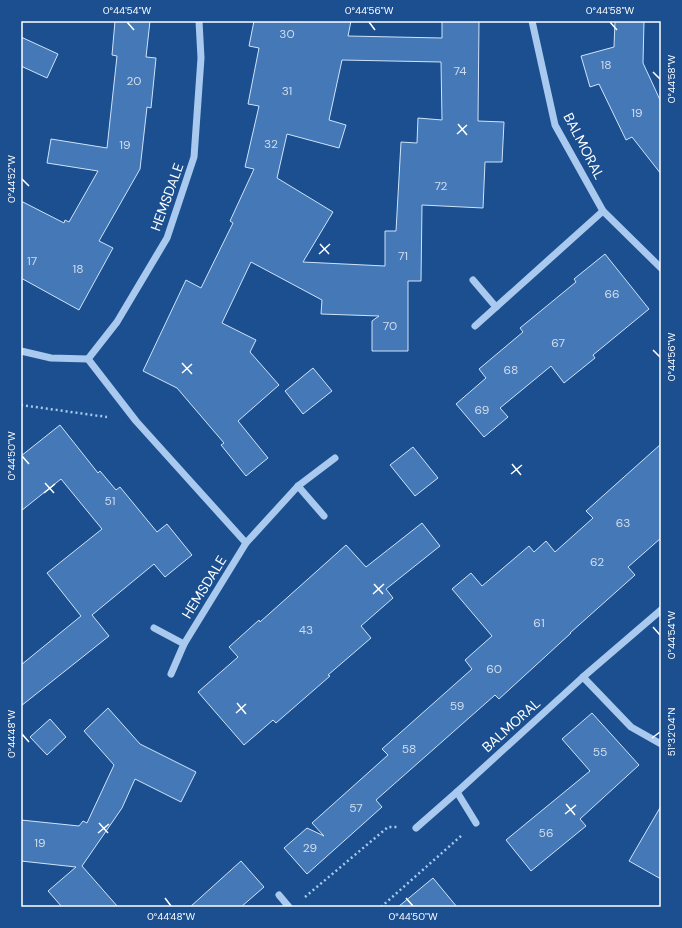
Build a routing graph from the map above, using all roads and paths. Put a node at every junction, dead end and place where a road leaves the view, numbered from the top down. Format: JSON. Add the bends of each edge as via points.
{"nodes":[{"id":1,"x":199,"y":21,"type":"edge"},
{"id":2,"x":532,"y":21,"type":"edge"},
{"id":3,"x":603,"y":211,"type":"junction"},
{"id":4,"x":661,"y":268,"type":"edge"},
{"id":5,"x":473,"y":280,"type":"dead end"},
{"id":6,"x":496,"y":307,"type":"junction"},
{"id":7,"x":475,"y":326,"type":"dead end"},
{"id":8,"x":21,"y":350,"type":"edge"},
{"id":9,"x":88,"y":359,"type":"junction"},
{"id":10,"x":21,"y":405,"type":"edge"},
{"id":11,"x":136,"y":421,"type":"junction"},
{"id":12,"x":335,"y":458,"type":"dead end"},
{"id":13,"x":298,"y":486,"type":"junction"},
{"id":14,"x":324,"y":516,"type":"dead end"},
{"id":15,"x":246,"y":543,"type":"junction"},
{"id":16,"x":661,"y":610,"type":"edge"},
{"id":17,"x":154,"y":628,"type":"dead end"},
{"id":18,"x":184,"y":644,"type":"junction"},
{"id":19,"x":171,"y":674,"type":"dead end"},
{"id":20,"x":583,"y":677,"type":"junction"},
{"id":21,"x":661,"y":744,"type":"edge"},
{"id":22,"x":457,"y":792,"type":"junction"},
{"id":23,"x":476,"y":823,"type":"joint"},
{"id":24,"x":416,"y":828,"type":"joint"},
{"id":25,"x":279,"y":895,"type":"dead end"},
{"id":26,"x":305,"y":897,"type":"dead end"},
{"id":27,"x":289,"y":907,"type":"edge"},
{"id":28,"x":381,"y":907,"type":"edge"}],
"edges":[{"from":1,"to":9,"type":"street","name":"HEMSDALE","via":[[201,58],[194,157],[167,238],[116,322]]},
{"from":2,"to":3,"type":"street","name":"BALMORAL","via":[[555,125]]},
{"from":3,"to":4,"type":"street","name":"BALMORAL"},
{"from":3,"to":6,"type":"street"},
{"from":5,"to":6,"type":"street"},
{"from":6,"to":7,"type":"street"},
{"from":8,"to":9,"type":"street","via":[[51,358]]},
{"from":9,"to":11,"type":"street"},
{"from":10,"to":11,"type":"path"},
{"from":11,"to":15,"type":"street"},
{"from":12,"to":13,"type":"street","name":"HEMSDALE"},
{"from":13,"to":14,"type":"street"},
{"from":13,"to":15,"type":"street","name":"HEMSDALE"},
{"from":15,"to":18,"type":"street","name":"HEMSDALE"},
{"from":16,"to":20,"type":"street","name":"BALMORAL"},
{"from":17,"to":18,"type":"street"},
{"from":18,"to":19,"type":"street","name":"HEMSDALE"},
{"from":20,"to":21,"type":"street","via":[[631,728]]},
{"from":20,"to":22,"type":"street","name":"BALMORAL"},
{"from":22,"to":23,"type":"street"},
{"from":22,"to":24,"type":"street","name":"BALMORAL"},
{"from":23,"to":28,"type":"path"},
{"from":24,"to":26,"type":"path","via":[[388,827]]},
{"from":25,"to":27,"type":"street"}]}
